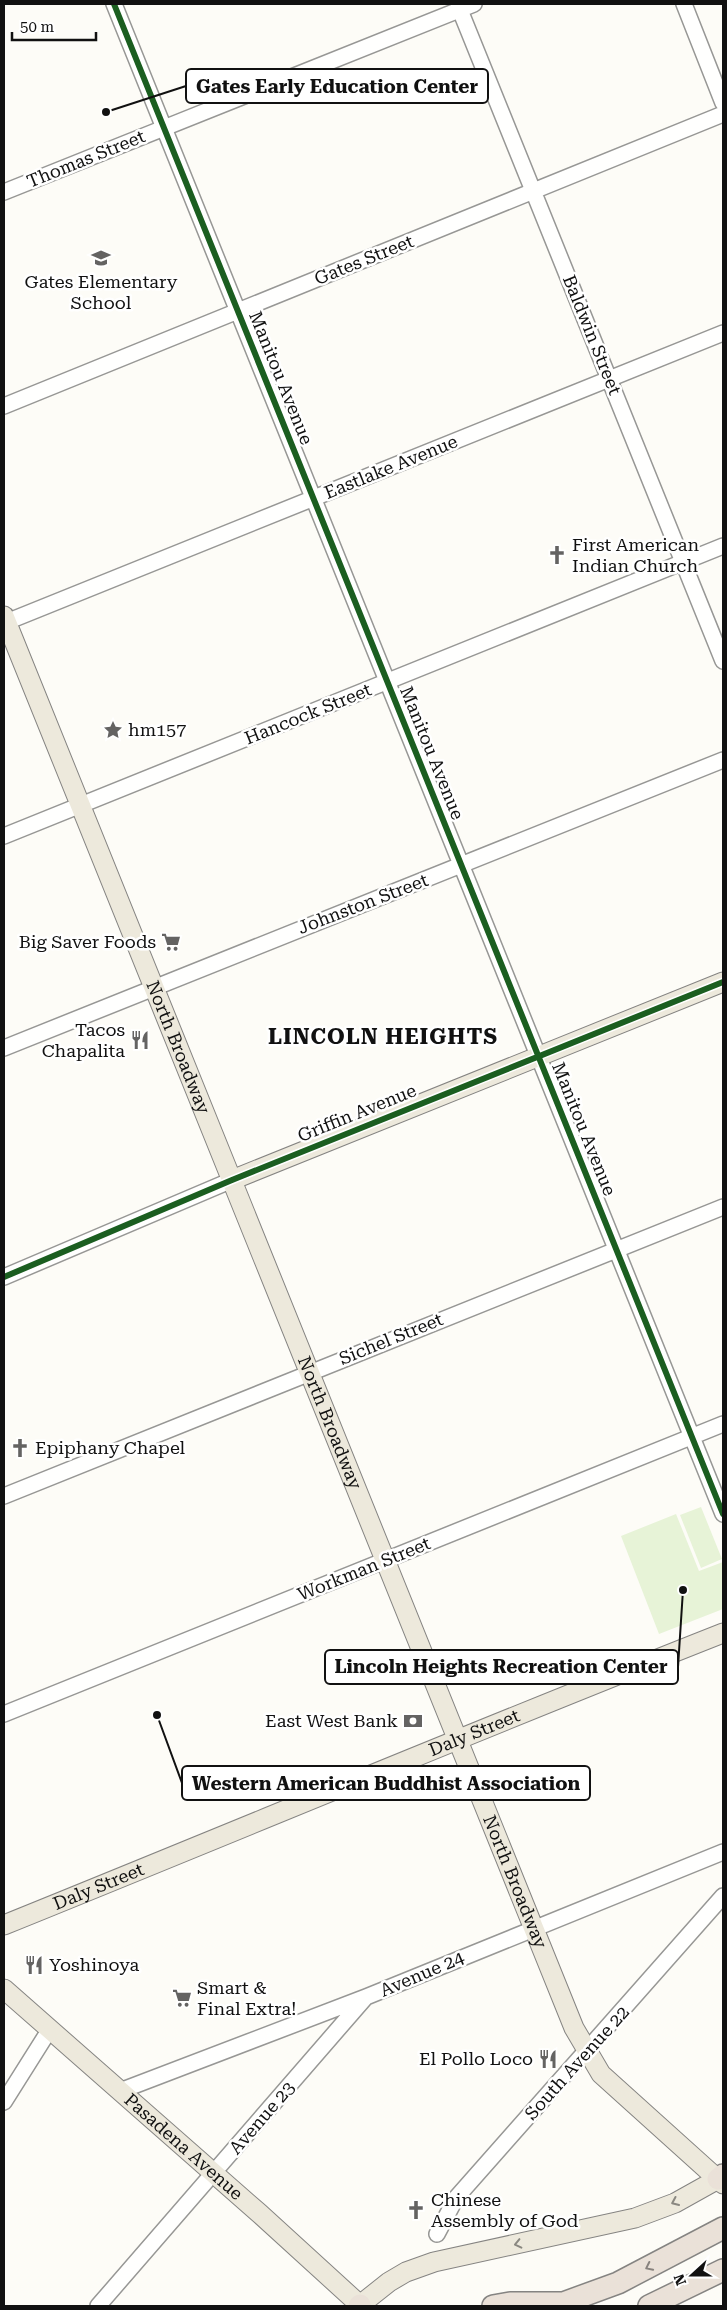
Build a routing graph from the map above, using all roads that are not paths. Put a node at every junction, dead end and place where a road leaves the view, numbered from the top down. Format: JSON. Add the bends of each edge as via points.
{"nodes":[{"id":1,"x":114,"y":4,"type":"edge"},
{"id":2,"x":474,"y":4,"type":"edge"},
{"id":3,"x":684,"y":4,"type":"edge"},
{"id":4,"x":460,"y":10,"type":"junction"},
{"id":5,"x":723,"y":104,"type":"edge"},
{"id":6,"x":723,"y":114,"type":"edge"},
{"id":7,"x":164,"y":128,"type":"junction"},
{"id":8,"x":4,"y":192,"type":"edge"},
{"id":9,"x":534,"y":192,"type":"junction"},
{"id":10,"x":238,"y":311,"type":"junction"},
{"id":11,"x":723,"y":333,"type":"edge"},
{"id":12,"x":610,"y":379,"type":"junction"},
{"id":13,"x":4,"y":406,"type":"edge"},
{"id":14,"x":313,"y":498,"type":"junction"},
{"id":15,"x":723,"y":546,"type":"edge"},
{"id":16,"x":683,"y":563,"type":"junction"},
{"id":17,"x":4,"y":620,"type":"edge"},
{"id":18,"x":723,"y":660,"type":"edge"},
{"id":19,"x":387,"y":682,"type":"junction"},
{"id":20,"x":723,"y":760,"type":"edge"},
{"id":21,"x":80,"y":806,"type":"junction"},
{"id":22,"x":4,"y":836,"type":"edge"},
{"id":23,"x":462,"y":866,"type":"junction"},
{"id":24,"x":723,"y":982,"type":"edge"},
{"id":25,"x":154,"y":987,"type":"junction"},
{"id":26,"x":4,"y":1048,"type":"edge"},
{"id":27,"x":539,"y":1056,"type":"junction"},
{"id":28,"x":232,"y":1180,"type":"junction"},
{"id":29,"x":723,"y":1207,"type":"edge"},
{"id":30,"x":616,"y":1248,"type":"junction"},
{"id":31,"x":4,"y":1277,"type":"edge"},
{"id":32,"x":310,"y":1372,"type":"junction"},
{"id":33,"x":723,"y":1424,"type":"edge"},
{"id":34,"x":692,"y":1437,"type":"junction"},
{"id":35,"x":4,"y":1496,"type":"edge"},
{"id":36,"x":723,"y":1514,"type":"edge"},
{"id":37,"x":385,"y":1560,"type":"junction"},
{"id":38,"x":723,"y":1633,"type":"edge"},
{"id":39,"x":4,"y":1714,"type":"edge"},
{"id":40,"x":458,"y":1739,"type":"junction"},
{"id":41,"x":723,"y":1852,"type":"edge"},
{"id":42,"x":723,"y":1896,"type":"edge"},
{"id":43,"x":4,"y":1925,"type":"edge"},
{"id":44,"x":534,"y":1928,"type":"junction"},
{"id":45,"x":4,"y":1989,"type":"edge"},
{"id":46,"x":366,"y":1997,"type":"junction"},
{"id":47,"x":50,"y":2029,"type":"junction"},
{"id":48,"x":587,"y":2053,"type":"junction"},
{"id":49,"x":120,"y":2091,"type":"junction"},
{"id":50,"x":4,"y":2102,"type":"edge"},
{"id":51,"x":214,"y":2173,"type":"junction"},
{"id":52,"x":721,"y":2180,"type":"edge"},
{"id":53,"x":723,"y":2228,"type":"edge"},
{"id":54,"x":437,"y":2234,"type":"dead end"},
{"id":55,"x":723,"y":2270,"type":"edge"},
{"id":56,"x":560,"y":2305,"type":"edge"},
{"id":57,"x":98,"y":2306,"type":"edge"},
{"id":58,"x":360,"y":2306,"type":"edge"},
{"id":59,"x":493,"y":2306,"type":"edge"},
{"id":60,"x":649,"y":2306,"type":"edge"}],
"edges":[{"from":1,"to":7,"type":"street","name":"Manitou Avenue"},
{"from":2,"to":4,"type":"street","name":"Thomas Street"},
{"from":3,"to":5,"type":"street"},
{"from":4,"to":7,"type":"street","name":"Thomas Street"},
{"from":4,"to":9,"type":"street","name":"Baldwin Street"},
{"from":6,"to":9,"type":"street","name":"Gates Street"},
{"from":7,"to":8,"type":"street","name":"Thomas Street"},
{"from":7,"to":10,"type":"street","name":"Manitou Avenue"},
{"from":9,"to":10,"type":"street","name":"Gates Street"},
{"from":9,"to":12,"type":"street","name":"Baldwin Street"},
{"from":10,"to":13,"type":"street","name":"Gates Street"},
{"from":10,"to":14,"type":"street","name":"Manitou Avenue"},
{"from":11,"to":12,"type":"street","name":"Eastlake Avenue"},
{"from":12,"to":14,"type":"street","name":"Eastlake Avenue"},
{"from":12,"to":16,"type":"street","name":"Baldwin Street"},
{"from":14,"to":17,"type":"street","name":"Eastlake Avenue"},
{"from":14,"to":19,"type":"street","name":"Manitou Avenue"},
{"from":15,"to":16,"type":"street","name":"Hancock Street"},
{"from":16,"to":18,"type":"street","name":"Baldwin Street"},
{"from":16,"to":19,"type":"street","name":"Hancock Street"},
{"from":17,"to":21,"type":"main road","name":"North Broadway"},
{"from":19,"to":21,"type":"street","name":"Hancock Street"},
{"from":19,"to":23,"type":"street","name":"Manitou Avenue"},
{"from":20,"to":23,"type":"street","name":"Johnston Street"},
{"from":21,"to":22,"type":"street","name":"Hancock Street"},
{"from":21,"to":25,"type":"main road","name":"North Broadway"},
{"from":23,"to":25,"type":"street","name":"Johnston Street"},
{"from":23,"to":27,"type":"street","name":"Manitou Avenue"},
{"from":24,"to":27,"type":"main road","name":"Griffin Avenue"},
{"from":25,"to":26,"type":"street","name":"Johnston Street"},
{"from":25,"to":28,"type":"main road","name":"North Broadway"},
{"from":27,"to":28,"type":"main road","name":"Griffin Avenue"},
{"from":27,"to":30,"type":"street","name":"Manitou Avenue"},
{"from":28,"to":31,"type":"street","name":"Griffin Avenue"},
{"from":28,"to":32,"type":"main road","name":"North Broadway"},
{"from":29,"to":30,"type":"street","name":"Sichel Street"},
{"from":30,"to":32,"type":"street","name":"Sichel Street"},
{"from":30,"to":34,"type":"street","name":"Manitou Avenue"},
{"from":32,"to":35,"type":"street","name":"Sichel Street"},
{"from":32,"to":37,"type":"main road","name":"North Broadway"},
{"from":33,"to":34,"type":"street","name":"Workman Street"},
{"from":34,"to":36,"type":"street","name":"Manitou Avenue"},
{"from":34,"to":37,"type":"street","name":"Workman Street"},
{"from":37,"to":39,"type":"street","name":"Workman Street"},
{"from":37,"to":40,"type":"main road","name":"North Broadway"},
{"from":38,"to":40,"type":"main road","name":"Daly Street"},
{"from":40,"to":43,"type":"main road","name":"Daly Street"},
{"from":40,"to":44,"type":"main road","name":"North Broadway"},
{"from":41,"to":44,"type":"street","name":"Avenue 24"},
{"from":42,"to":48,"type":"street","name":"South Avenue 22"},
{"from":44,"to":46,"type":"street","name":"Avenue 24"},
{"from":44,"to":48,"type":"main road","name":"North Broadway"},
{"from":45,"to":47,"type":"main road","name":"Pasadena Avenue"},
{"from":46,"to":49,"type":"street","name":"Avenue 24"},
{"from":46,"to":51,"type":"street","name":"Avenue 23"},
{"from":47,"to":49,"type":"main road","name":"Pasadena Avenue"},
{"from":47,"to":50,"type":"street"},
{"from":48,"to":52,"type":"main road","name":"North Broadway","via":[[601,2074]]},
{"from":48,"to":54,"type":"street","name":"South Avenue 22","via":[[456,2198]]},
{"from":49,"to":51,"type":"main road","name":"Pasadena Avenue"},
{"from":51,"to":57,"type":"street","name":"Avenue 23"},
{"from":51,"to":58,"type":"main road","name":"Pasadena Avenue"},
{"from":52,"to":58,"type":"main road","one_way":true,"via":[[635,2218],[434,2262],[388,2282]]},
{"from":53,"to":56,"type":"highway","one_way":true,"via":[[618,2283]]},
{"from":55,"to":60,"type":"highway"},
{"from":56,"to":59,"type":"highway","via":[[510,2303]]}]}
